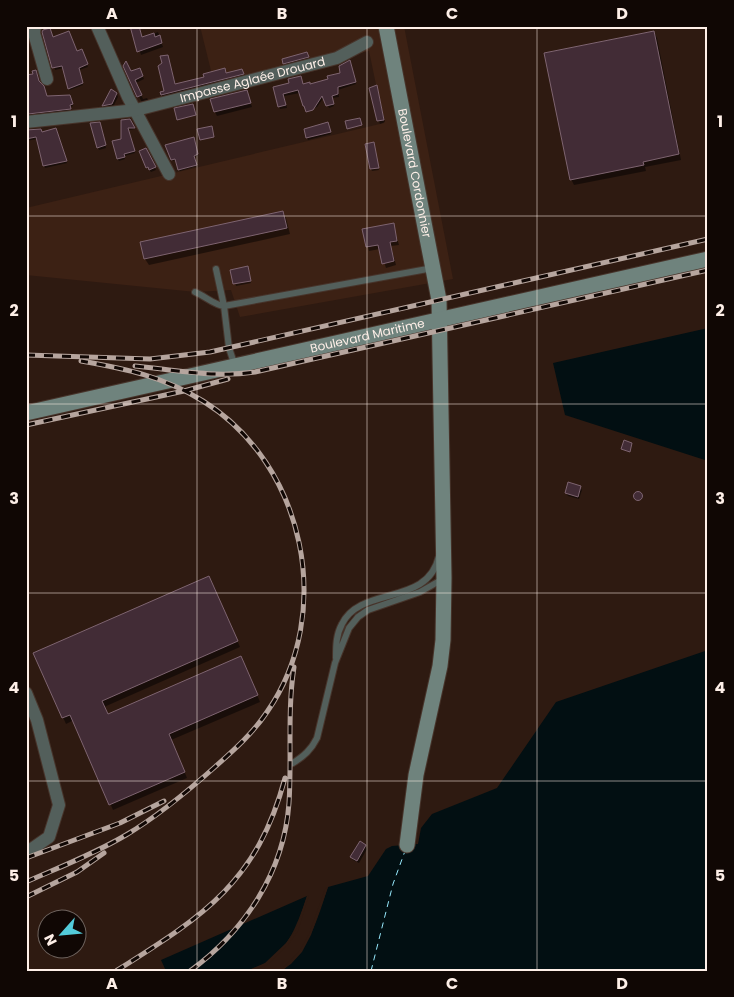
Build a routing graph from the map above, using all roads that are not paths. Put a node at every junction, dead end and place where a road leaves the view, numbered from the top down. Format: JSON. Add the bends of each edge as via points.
{"nodes":[{"id":1,"x":35,"y":26,"type":"edge"},
{"id":2,"x":97,"y":26,"type":"edge"},
{"id":3,"x":386,"y":26,"type":"edge"},
{"id":4,"x":367,"y":42,"type":"dead end"},
{"id":5,"x":47,"y":79,"type":"dead end"},
{"id":6,"x":136,"y":110,"type":"junction"},
{"id":7,"x":26,"y":122,"type":"edge"},
{"id":8,"x":169,"y":174,"type":"dead end"},
{"id":9,"x":708,"y":259,"type":"edge"},
{"id":10,"x":433,"y":268,"type":"junction"},
{"id":11,"x":216,"y":269,"type":"dead end"},
{"id":12,"x":195,"y":292,"type":"dead end"},
{"id":13,"x":224,"y":306,"type":"junction"},
{"id":14,"x":439,"y":321,"type":"junction"},
{"id":15,"x":235,"y":366,"type":"junction"},
{"id":16,"x":26,"y":413,"type":"edge"},
{"id":17,"x":443,"y":523,"type":"junction"},
{"id":18,"x":444,"y":578,"type":"junction"},
{"id":19,"x":335,"y":662,"type":"junction"},
{"id":20,"x":26,"y":693,"type":"edge"},
{"id":21,"x":293,"y":763,"type":"dead end"},
{"id":22,"x":407,"y":845,"type":"dead end"},
{"id":23,"x":28,"y":853,"type":"edge"}],
"edges":[{"from":1,"to":5,"type":"street"},
{"from":2,"to":6,"type":"street"},
{"from":3,"to":10,"type":"street","name":"Boulevard Cordonnier"},
{"from":4,"to":6,"type":"street","name":"Impasse Aglaée Drouard","via":[[338,58]]},
{"from":6,"to":7,"type":"street","name":"Impasse Aglaée Drouard"},
{"from":6,"to":8,"type":"street"},
{"from":9,"to":14,"type":"street","name":"Boulevard Maritime"},
{"from":10,"to":13,"type":"lane"},
{"from":10,"to":14,"type":"street","name":"Boulevard Cordonnier"},
{"from":11,"to":13,"type":"lane"},
{"from":12,"to":13,"type":"lane","via":[[206,296],[217,306]]},
{"from":13,"to":15,"type":"lane"},
{"from":14,"to":15,"type":"street","name":"Boulevard Maritime"},
{"from":14,"to":17,"type":"street","name":"Boulevard Cordonnier"},
{"from":15,"to":16,"type":"street","name":"Boulevard Maritime"},
{"from":17,"to":18,"type":"street","name":"Boulevard Cordonnier"},
{"from":17,"to":19,"type":"lane","via":[[438,558],[427,580],[350,612],[337,639]]},
{"from":18,"to":19,"type":"lane","via":[[420,592],[368,610],[358,617],[349,628]]},
{"from":18,"to":22,"type":"street","name":"Boulevard Cordonnier","via":[[440,666],[416,775]]},
{"from":19,"to":21,"type":"lane","via":[[317,738],[311,749]]},
{"from":20,"to":23,"type":"street","via":[[37,720],[59,805],[49,837]]}]}
